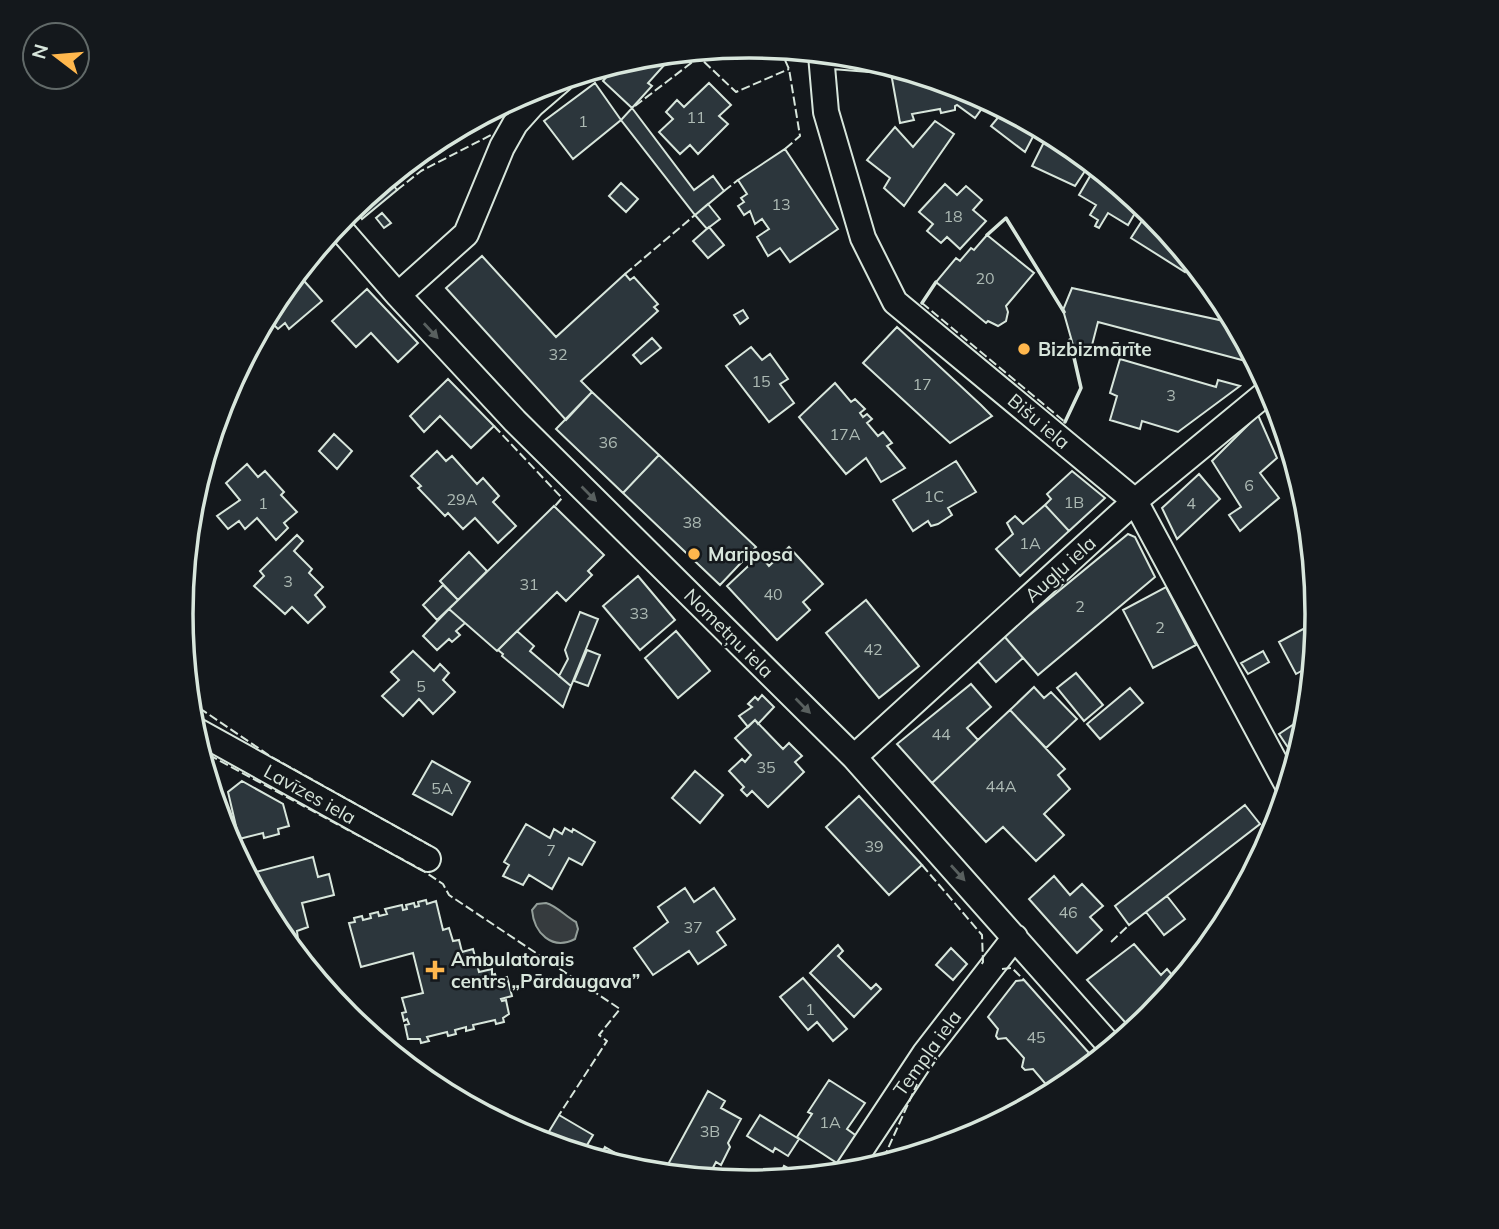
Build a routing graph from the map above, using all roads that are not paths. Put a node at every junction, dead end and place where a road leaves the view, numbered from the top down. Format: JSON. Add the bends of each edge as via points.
{"nodes":[{"id":1,"x":821,"y":63,"type":"edge"},
{"id":2,"x":538,"y":99,"type":"edge"},
{"id":3,"x":344,"y":233,"type":"edge"},
{"id":4,"x":398,"y":295,"type":"junction"},
{"id":5,"x":1262,"y":396,"type":"edge"},
{"id":6,"x":1135,"y":501,"type":"junction"},
{"id":7,"x":206,"y":736,"type":"edge"},
{"id":8,"x":854,"y":757,"type":"junction"},
{"id":9,"x":1282,"y":775,"type":"edge"},
{"id":10,"x":428,"y":859,"type":"dead end"},
{"id":11,"x":1015,"y":937,"type":"junction"},
{"id":12,"x":1106,"y":1041,"type":"edge"},
{"id":13,"x":853,"y":1162,"type":"edge"}],
"edges":[{"from":1,"to":6,"type":"street","name":"Bišu iela","via":[[826,112],[863,238],[895,302]]},
{"from":2,"to":4,"type":"street","via":[[515,124],[502,148],[466,234]]},
{"from":3,"to":4,"type":"street","name":"Nometņu iela"},
{"from":4,"to":8,"type":"street","name":"Nometņu iela","one_way":true,"via":[[515,421]]},
{"from":5,"to":6,"type":"street","name":"Augļu iela"},
{"from":6,"to":8,"type":"street","name":"Augļu iela"},
{"from":6,"to":9,"type":"street","name":"Bišu iela"},
{"from":7,"to":10,"type":"street","name":"Lavīzes iela"},
{"from":8,"to":11,"type":"street","name":"Nometņu iela","one_way":true},
{"from":11,"to":12,"type":"street","name":"Nometņu iela"},
{"from":11,"to":13,"type":"street","name":"Tempļa iela","via":[[925,1053]]}]}
